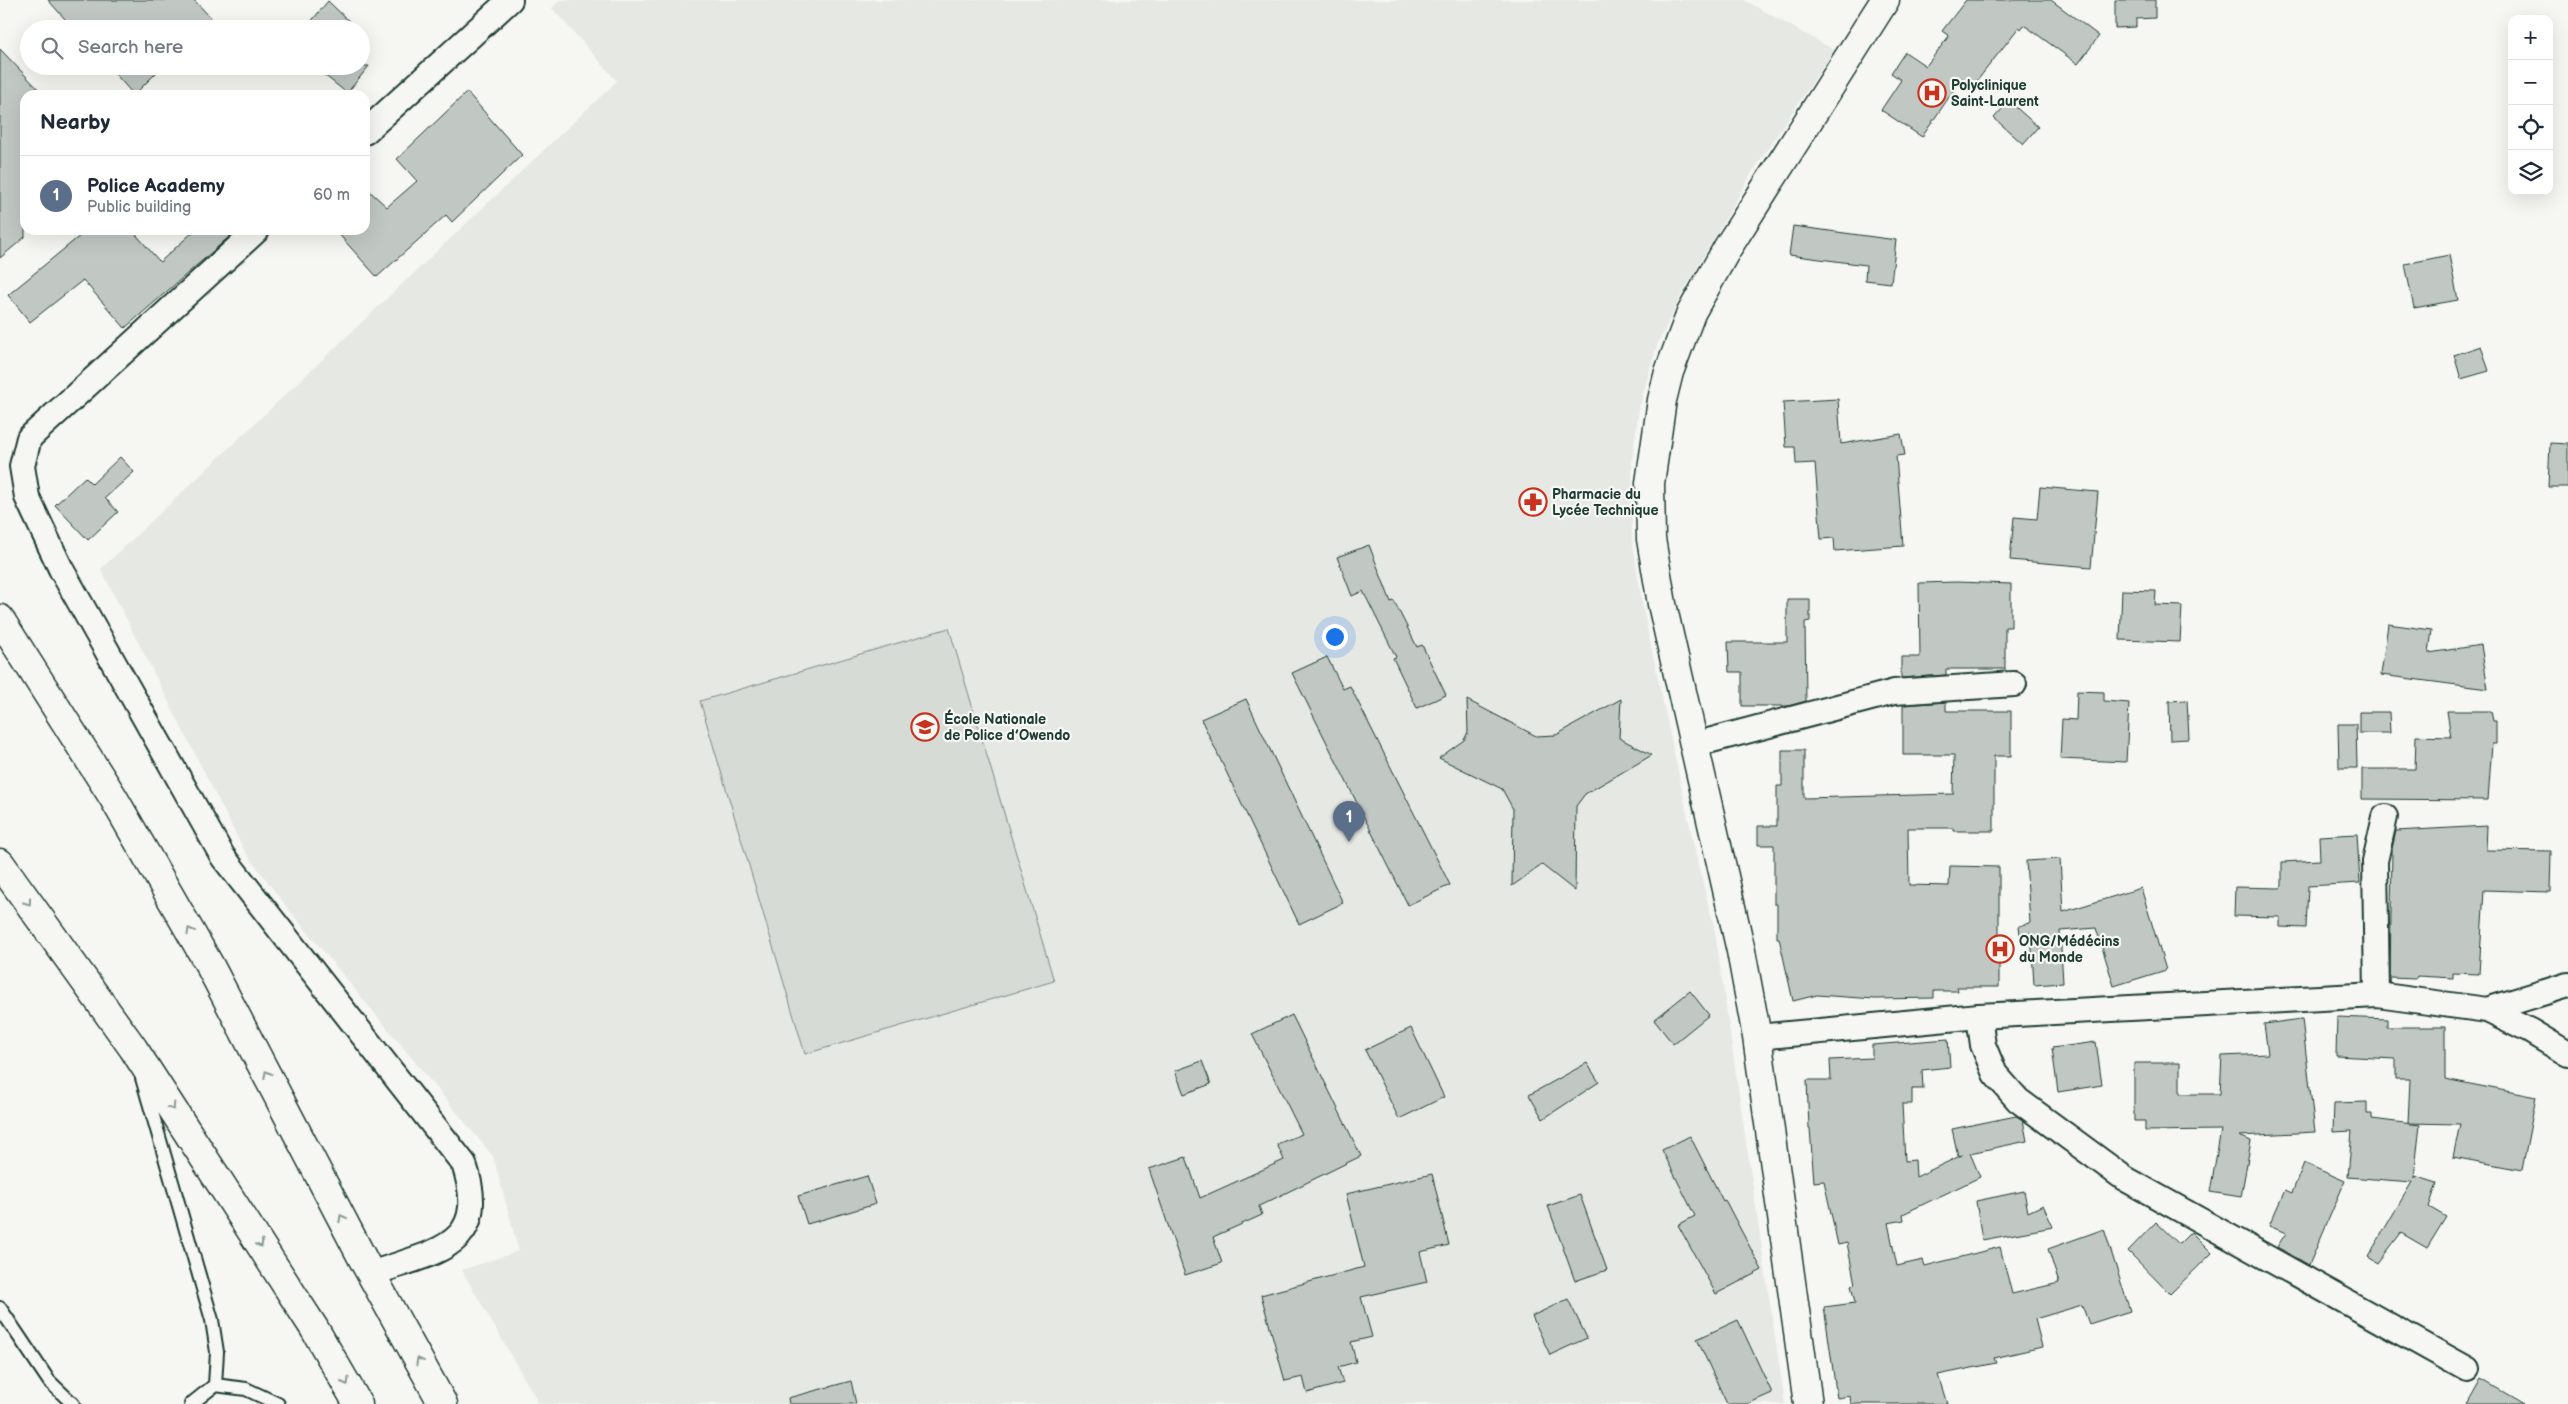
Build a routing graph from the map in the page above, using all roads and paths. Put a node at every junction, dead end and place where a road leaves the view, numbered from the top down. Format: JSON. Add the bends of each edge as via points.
{"nodes":[{"id":1,"x":510,"y":0,"type":"edge"},
{"id":2,"x":1885,"y":0,"type":"edge"},
{"id":3,"x":370,"y":127,"type":"edge"},
{"id":4,"x":252,"y":235,"type":"edge"},
{"id":5,"x":0,"y":619,"type":"edge"},
{"id":6,"x":2014,"y":684,"type":"dead end"},
{"id":7,"x":1693,"y":745,"type":"junction"},
{"id":8,"x":2385,"y":816,"type":"dead end"},
{"id":9,"x":0,"y":863,"type":"edge"},
{"id":10,"x":2568,"y":984,"type":"edge"},
{"id":11,"x":2377,"y":995,"type":"junction"},
{"id":12,"x":2487,"y":1010,"type":"junction"},
{"id":13,"x":1978,"y":1016,"type":"junction"},
{"id":14,"x":1757,"y":1037,"type":"junction"},
{"id":15,"x":133,"y":1048,"type":"junction"},
{"id":16,"x":2568,"y":1054,"type":"edge"},
{"id":17,"x":371,"y":1274,"type":"junction"},
{"id":18,"x":0,"y":1308,"type":"edge"},
{"id":19,"x":2467,"y":1369,"type":"dead end"},
{"id":20,"x":216,"y":1385,"type":"junction"},
{"id":21,"x":73,"y":1404,"type":"edge"},
{"id":22,"x":191,"y":1404,"type":"edge"},
{"id":23,"x":278,"y":1404,"type":"edge"},
{"id":24,"x":358,"y":1404,"type":"edge"},
{"id":25,"x":443,"y":1404,"type":"edge"},
{"id":26,"x":1808,"y":1404,"type":"edge"}],
"edges":[{"from":1,"to":3,"type":"street"},
{"from":2,"to":7,"type":"main road","via":[[1707,282],[1668,372],[1652,456],[1651,539]]},
{"from":4,"to":17,"type":"street","via":[[29,438],[22,466],[27,497],[61,569],[223,857],[464,1164],[472,1188],[471,1214],[463,1231],[448,1246]]},
{"from":17,"to":5,"type":"main road","one_way":true,"via":[[210,966],[113,797]]},
{"from":6,"to":7,"type":"street","via":[[1894,692]]},
{"from":7,"to":14,"type":"main road","via":[[1741,951]]},
{"from":8,"to":11,"type":"street","via":[[2375,861]]},
{"from":9,"to":15,"type":"main road","one_way":true},
{"from":10,"to":12,"type":"street"},
{"from":11,"to":12,"type":"street"},
{"from":11,"to":13,"type":"street"},
{"from":12,"to":16,"type":"street"},
{"from":13,"to":14,"type":"street"},
{"from":13,"to":19,"type":"street","via":[[1983,1045],[1995,1074],[2012,1094],[2117,1172]]},
{"from":14,"to":26,"type":"main road"},
{"from":15,"to":20,"type":"lane","via":[[212,1320],[217,1352]]},
{"from":15,"to":24,"type":"main road","one_way":true,"via":[[314,1328]]},
{"from":25,"to":17,"type":"main road","one_way":true},
{"from":18,"to":21,"type":"lane","via":[[49,1381]]},
{"from":20,"to":22,"type":"lane"},
{"from":20,"to":23,"type":"lane","via":[[246,1389]]}]}
